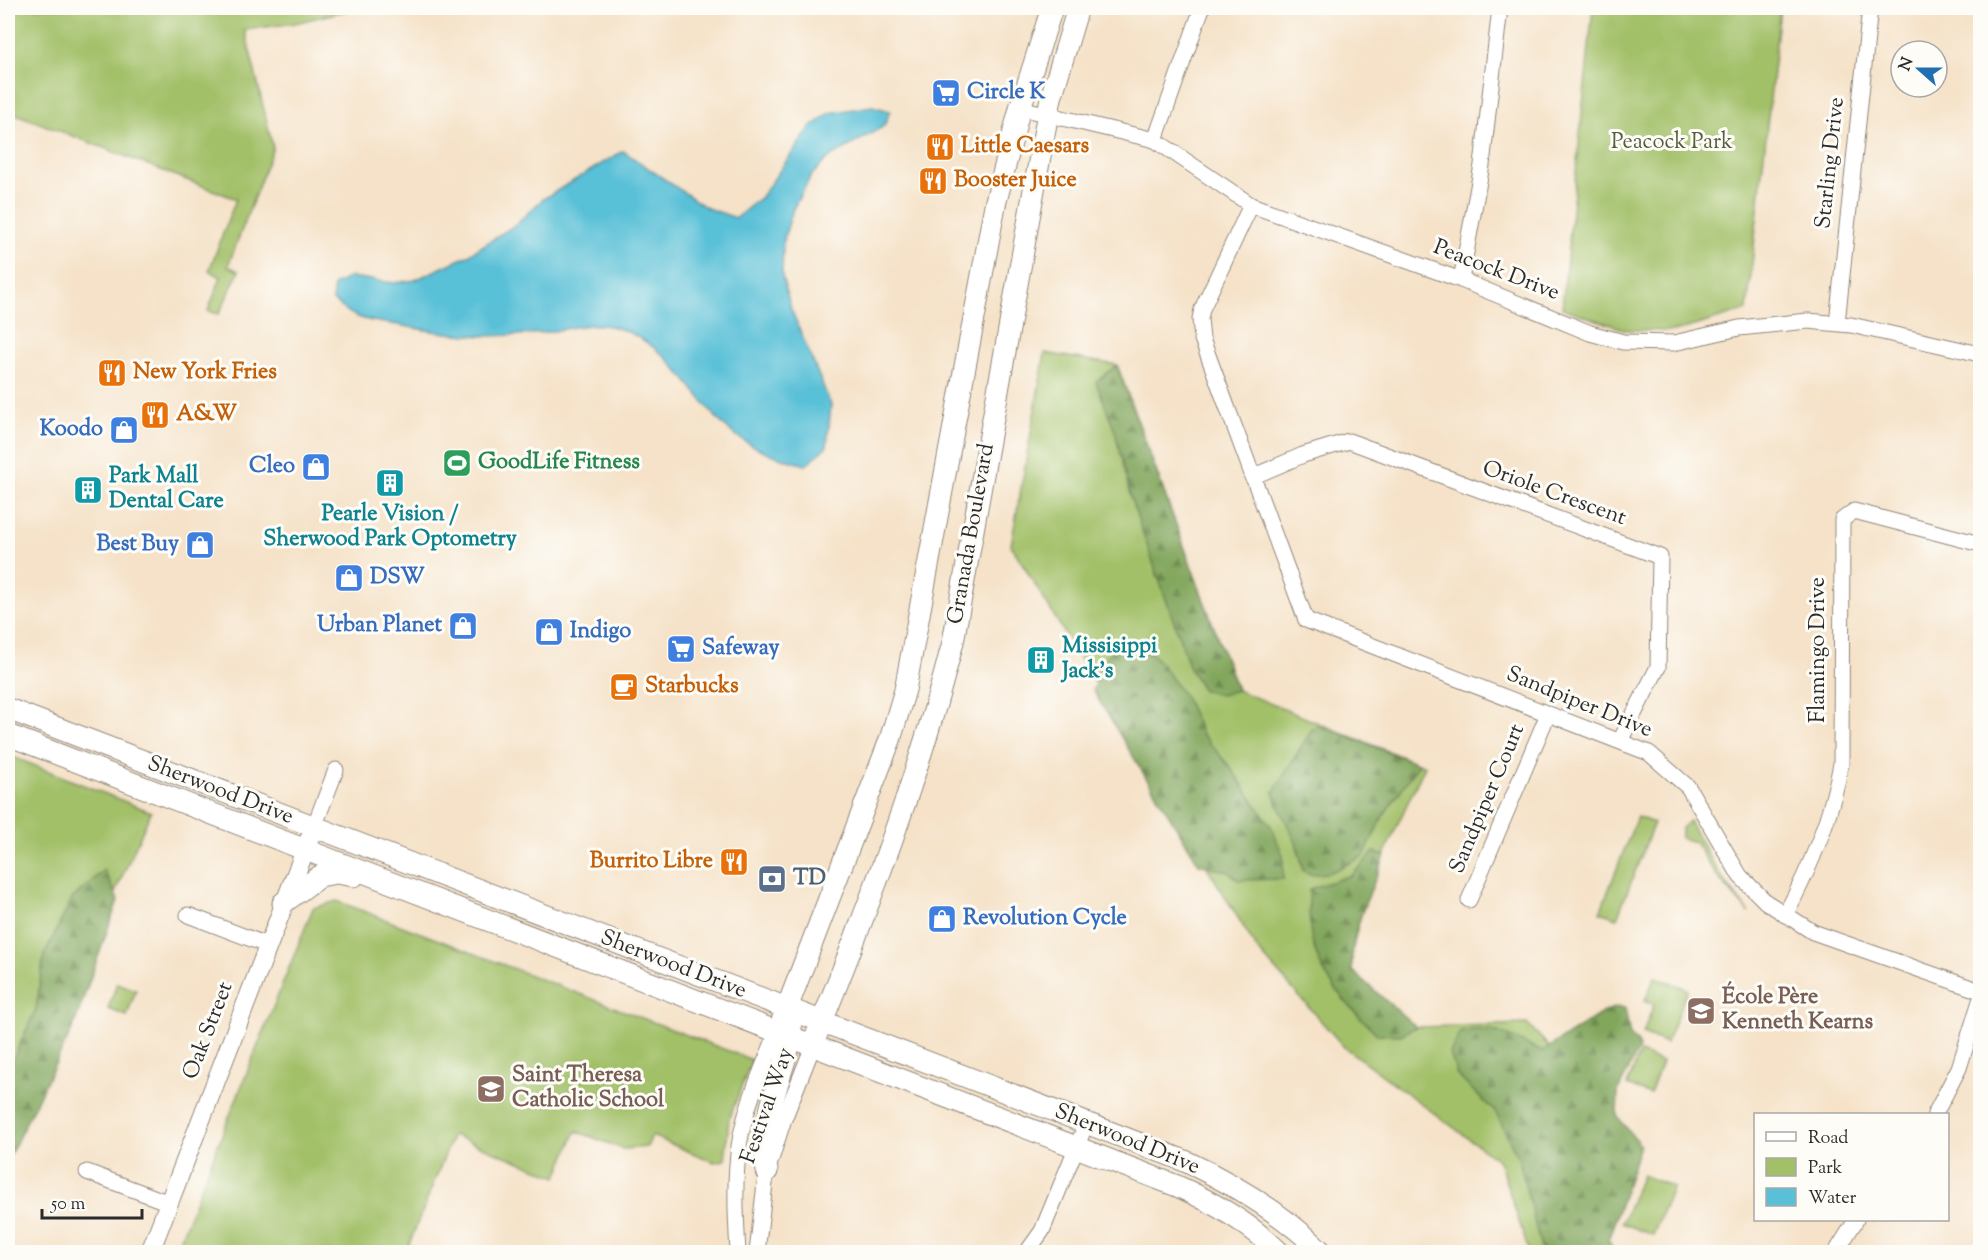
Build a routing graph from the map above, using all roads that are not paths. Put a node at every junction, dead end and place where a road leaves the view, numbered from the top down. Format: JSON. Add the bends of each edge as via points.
{"nodes":[{"id":1,"x":1052,"y":8,"type":"edge"},
{"id":2,"x":1078,"y":8,"type":"edge"},
{"id":3,"x":1202,"y":8,"type":"edge"},
{"id":4,"x":1500,"y":8,"type":"edge"},
{"id":5,"x":1870,"y":8,"type":"edge"},
{"id":6,"x":1020,"y":108,"type":"junction"},
{"id":7,"x":1048,"y":115,"type":"junction"},
{"id":8,"x":1155,"y":140,"type":"junction"},
{"id":9,"x":1251,"y":205,"type":"junction"},
{"id":10,"x":1461,"y":280,"type":"junction"},
{"id":11,"x":1837,"y":323,"type":"junction"},
{"id":12,"x":1980,"y":354,"type":"edge"},
{"id":13,"x":1252,"y":477,"type":"junction"},
{"id":14,"x":1980,"y":544,"type":"edge"},
{"id":15,"x":8,"y":710,"type":"edge"},
{"id":16,"x":1548,"y":714,"type":"junction"},
{"id":17,"x":8,"y":735,"type":"edge"},
{"id":18,"x":1620,"y":741,"type":"junction"},
{"id":19,"x":336,"y":770,"type":"dead end"},
{"id":20,"x":314,"y":827,"type":"junction"},
{"id":21,"x":305,"y":850,"type":"junction"},
{"id":22,"x":370,"y":875,"type":"junction"},
{"id":23,"x":1469,"y":900,"type":"dead end"},
{"id":24,"x":284,"y":903,"type":"junction"},
{"id":25,"x":188,"y":915,"type":"dead end"},
{"id":26,"x":1785,"y":915,"type":"junction"},
{"id":27,"x":267,"y":945,"type":"junction"},
{"id":28,"x":1980,"y":991,"type":"edge"},
{"id":29,"x":1980,"y":1000,"type":"edge"},
{"id":30,"x":787,"y":1009,"type":"junction"},
{"id":31,"x":822,"y":1022,"type":"junction"},
{"id":32,"x":784,"y":1036,"type":"junction"},
{"id":33,"x":813,"y":1046,"type":"junction"},
{"id":34,"x":1936,"y":1113,"type":"edge"},
{"id":35,"x":1086,"y":1124,"type":"junction"},
{"id":36,"x":1077,"y":1147,"type":"junction"},
{"id":37,"x":767,"y":1171,"type":"junction"},
{"id":38,"x":87,"y":1172,"type":"dead end"},
{"id":39,"x":169,"y":1203,"type":"junction"},
{"id":40,"x":1855,"y":1221,"type":"edge"},
{"id":41,"x":150,"y":1252,"type":"edge"},
{"id":42,"x":738,"y":1252,"type":"edge"},
{"id":43,"x":757,"y":1252,"type":"edge"},
{"id":44,"x":1027,"y":1252,"type":"edge"},
{"id":45,"x":1279,"y":1252,"type":"edge"},
{"id":46,"x":1322,"y":1252,"type":"edge"},
{"id":47,"x":1836,"y":1252,"type":"edge"}],
"edges":[{"from":1,"to":6,"type":"main road","name":"Granada Boulevard"},
{"from":2,"to":7,"type":"main road","name":"Granada Boulevard"},
{"from":3,"to":8,"type":"street"},
{"from":4,"to":10,"type":"street","via":[[1482,165]]},
{"from":5,"to":11,"type":"street","name":"Starling Drive"},
{"from":6,"to":7,"type":"street","name":"Peacock Drive"},
{"from":6,"to":30,"type":"main road","name":"Granada Boulevard","via":[[995,205],[905,690],[890,740]]},
{"from":7,"to":8,"type":"street","name":"Peacock Drive"},
{"from":7,"to":31,"type":"main road","name":"Granada Boulevard","via":[[940,697],[923,753]]},
{"from":8,"to":9,"type":"street","name":"Peacock Drive"},
{"from":9,"to":10,"type":"street","name":"Peacock Drive"},
{"from":9,"to":13,"type":"street","name":"Sandpiper Drive","via":[[1200,320],[1202,339]]},
{"from":10,"to":11,"type":"street","name":"Peacock Drive","via":[[1590,333],[1623,342],[1674,343],[1786,322]]},
{"from":11,"to":12,"type":"street","name":"Peacock Drive"},
{"from":13,"to":16,"type":"street","name":"Sandpiper Drive","via":[[1306,620]]},
{"from":13,"to":18,"type":"street","name":"Oriole Crescent","via":[[1349,441],[1660,557],[1658,667]]},
{"from":14,"to":26,"type":"street","name":"Flamingo Drive","via":[[1854,511],[1842,520],[1841,764],[1835,795],[1808,872]]},
{"from":15,"to":20,"type":"main road","name":"Sherwood Drive"},
{"from":16,"to":18,"type":"street","name":"Sandpiper Drive"},
{"from":16,"to":23,"type":"street","name":"Sandpiper Court"},
{"from":17,"to":21,"type":"main road","name":"Sherwood Drive"},
{"from":18,"to":26,"type":"street","name":"Sandpiper Drive","via":[[1649,753],[1688,787],[1740,876]]},
{"from":19,"to":20,"type":"street"},
{"from":20,"to":21,"type":"street","name":"Oak Street"},
{"from":20,"to":30,"type":"main road","name":"Sherwood Drive"},
{"from":21,"to":22,"type":"main road","name":"Sherwood Drive"},
{"from":21,"to":24,"type":"street","name":"Oak Street"},
{"from":22,"to":24,"type":"main road","via":[[320,876]]},
{"from":22,"to":32,"type":"main road","name":"Sherwood Drive"},
{"from":24,"to":27,"type":"street","name":"Oak Street"},
{"from":25,"to":27,"type":"street"},
{"from":26,"to":28,"type":"street","name":"Sandpiper Drive","via":[[1814,932]]},
{"from":27,"to":39,"type":"street","name":"Oak Street"},
{"from":29,"to":34,"type":"street","via":[[1959,1068]]},
{"from":30,"to":31,"type":"main road","name":"Sherwood Drive"},
{"from":30,"to":32,"type":"main road","name":"Granada Boulevard"},
{"from":31,"to":33,"type":"main road","name":"Granada Boulevard"},
{"from":31,"to":35,"type":"main road","name":"Sherwood Drive"},
{"from":32,"to":33,"type":"main road","name":"Sherwood Drive"},
{"from":32,"to":37,"type":"main road","name":"Granada Boulevard","via":[[765,1128]]},
{"from":32,"to":42,"type":"street","name":"Festival Way","via":[[751,1100],[739,1146]]},
{"from":33,"to":36,"type":"main road","name":"Sherwood Drive"},
{"from":33,"to":37,"type":"street","name":"Festival Way"},
{"from":35,"to":36,"type":"street"},
{"from":35,"to":46,"type":"main road","name":"Sherwood Drive","via":[[1222,1178],[1282,1217]]},
{"from":36,"to":44,"type":"street","via":[[1042,1231]]},
{"from":36,"to":45,"type":"main road","name":"Sherwood Drive","via":[[1211,1202],[1241,1220]]},
{"from":37,"to":43,"type":"street","name":"Festival Way"},
{"from":38,"to":39,"type":"street"},
{"from":39,"to":41,"type":"street","name":"Oak Street"},
{"from":40,"to":47,"type":"street"}]}
